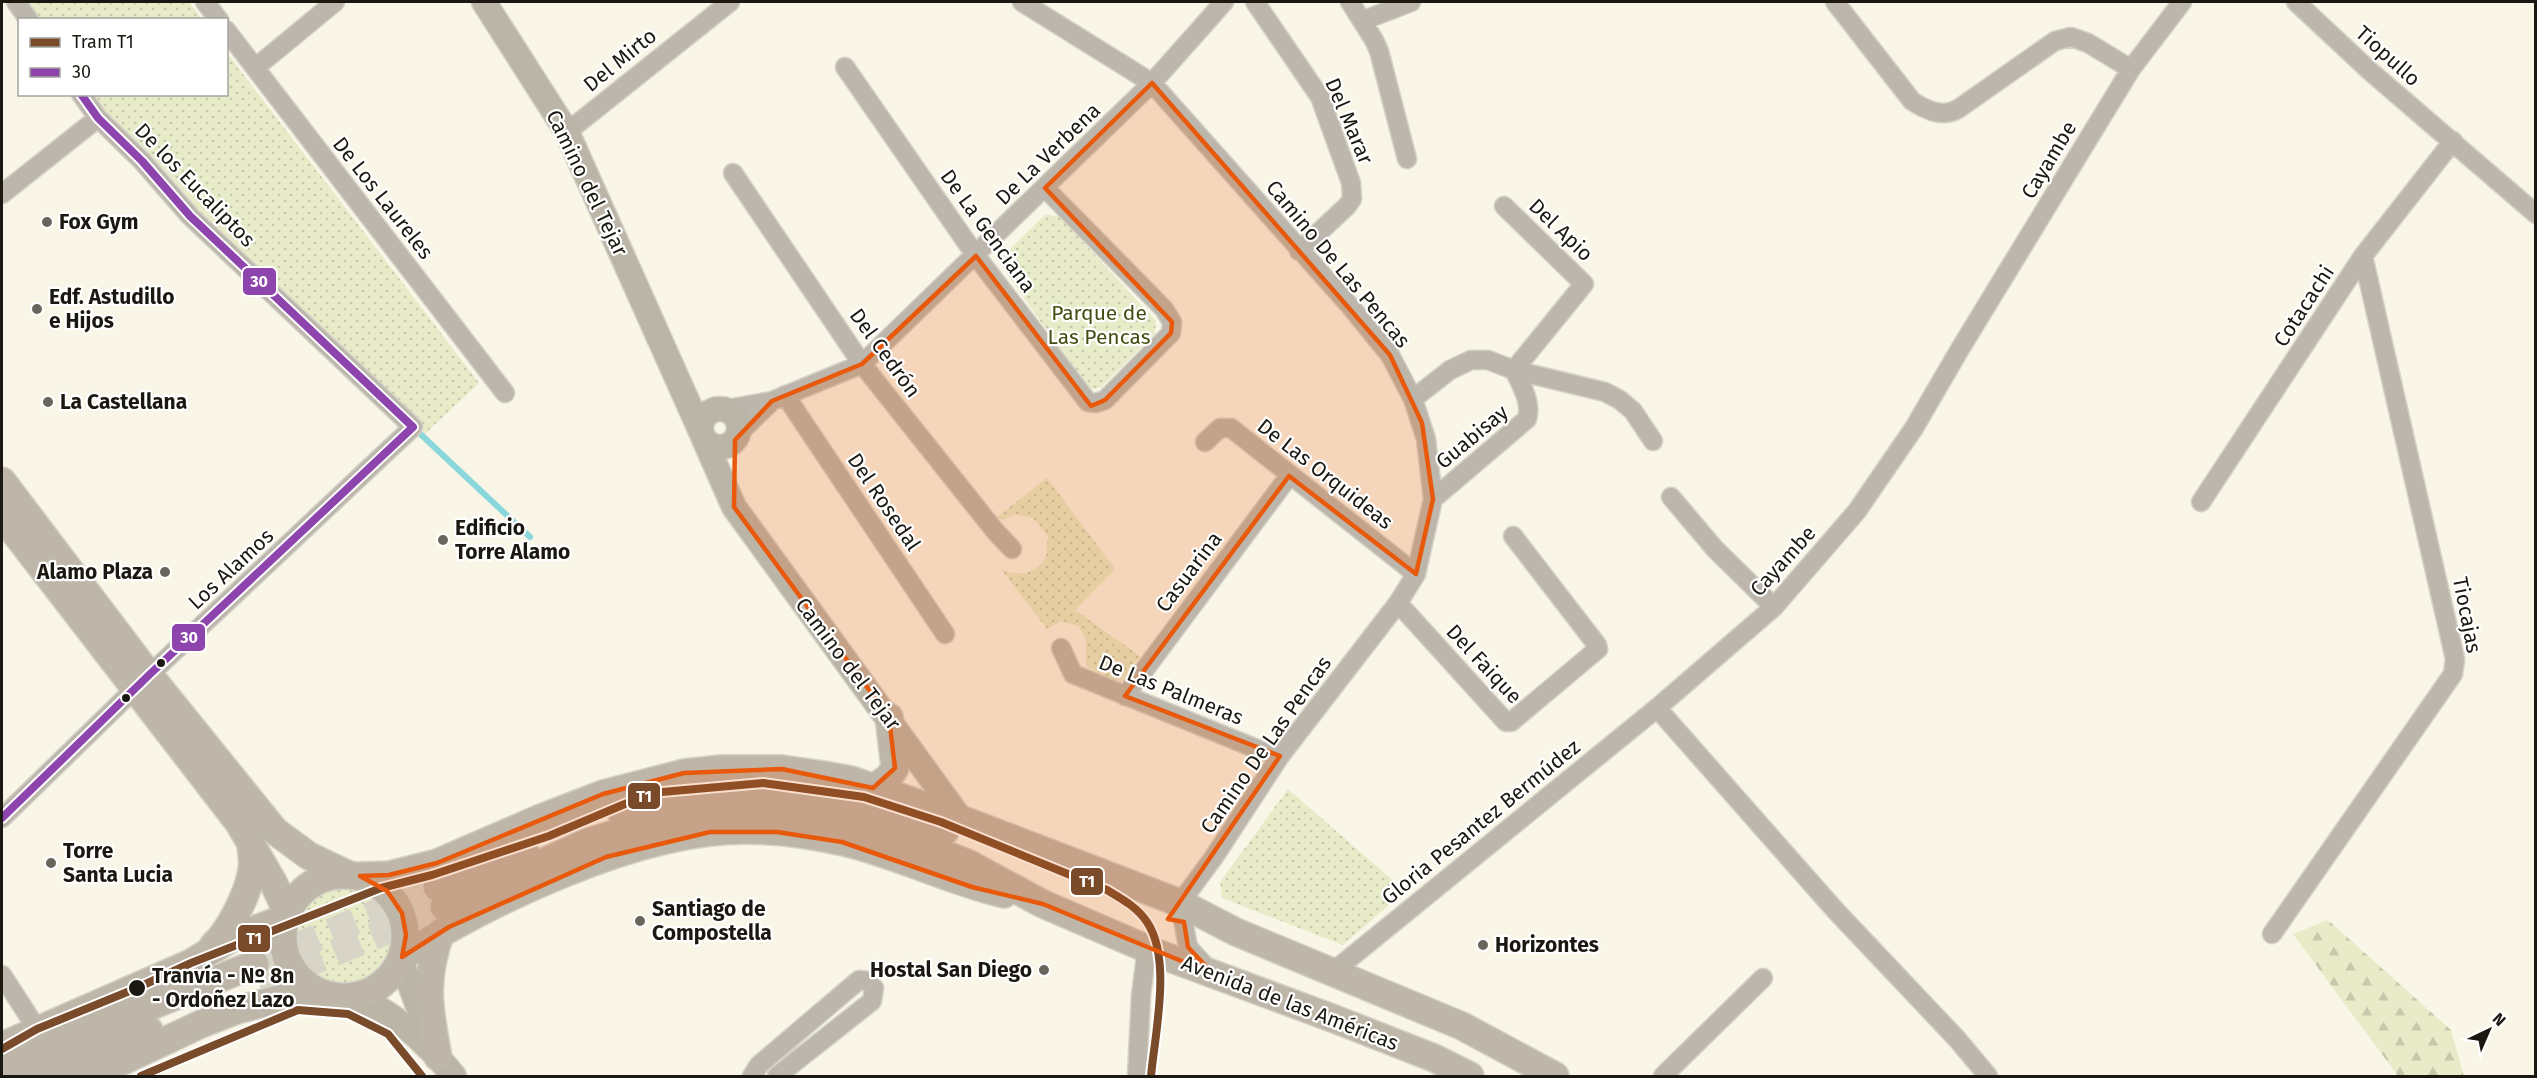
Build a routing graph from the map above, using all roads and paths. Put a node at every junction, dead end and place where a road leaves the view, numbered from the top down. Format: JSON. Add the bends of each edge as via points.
{"nodes":[{"id":1,"x":16,"y":2,"type":"edge"},
{"id":2,"x":205,"y":2,"type":"edge"},
{"id":3,"x":335,"y":2,"type":"edge"},
{"id":4,"x":484,"y":2,"type":"edge"},
{"id":5,"x":730,"y":2,"type":"edge"},
{"id":6,"x":1022,"y":2,"type":"edge"},
{"id":7,"x":1224,"y":2,"type":"edge"},
{"id":8,"x":1255,"y":2,"type":"edge"},
{"id":9,"x":1350,"y":2,"type":"edge"},
{"id":10,"x":1411,"y":2,"type":"edge"},
{"id":11,"x":1835,"y":2,"type":"edge"},
{"id":12,"x":2182,"y":2,"type":"edge"},
{"id":13,"x":2296,"y":2,"type":"edge"},
{"id":14,"x":28,"y":18,"type":"edge"},
{"id":15,"x":217,"y":18,"type":"edge"},
{"id":16,"x":1362,"y":21,"type":"junction"},
{"id":17,"x":228,"y":33,"type":"edge"},
{"id":18,"x":845,"y":67,"type":"dead end"},
{"id":19,"x":255,"y":68,"type":"junction"},
{"id":20,"x":2131,"y":69,"type":"junction"},
{"id":21,"x":1152,"y":83,"type":"junction"},
{"id":22,"x":82,"y":96,"type":"edge"},
{"id":23,"x":98,"y":118,"type":"junction"},
{"id":24,"x":567,"y":132,"type":"junction"},
{"id":25,"x":2453,"y":141,"type":"junction"},
{"id":26,"x":1407,"y":159,"type":"dead end"},
{"id":27,"x":733,"y":173,"type":"dead end"},
{"id":28,"x":1046,"y":188,"type":"junction"},
{"id":29,"x":2,"y":194,"type":"edge"},
{"id":30,"x":1504,"y":206,"type":"dead end"},
{"id":31,"x":2535,"y":214,"type":"edge"},
{"id":32,"x":1299,"y":251,"type":"junction"},
{"id":33,"x":976,"y":256,"type":"junction"},
{"id":34,"x":2363,"y":256,"type":"junction"},
{"id":35,"x":862,"y":364,"type":"junction"},
{"id":36,"x":1514,"y":370,"type":"junction"},
{"id":37,"x":674,"y":372,"type":"junction"},
{"id":38,"x":505,"y":393,"type":"dead end"},
{"id":39,"x":778,"y":398,"type":"junction"},
{"id":40,"x":1413,"y":399,"type":"junction"},
{"id":41,"x":719,"y":410,"type":"junction"},
{"id":42,"x":413,"y":427,"type":"joint"},
{"id":43,"x":703,"y":436,"type":"junction"},
{"id":44,"x":736,"y":437,"type":"junction"},
{"id":45,"x":1653,"y":441,"type":"dead end"},
{"id":46,"x":1205,"y":442,"type":"dead end"},
{"id":47,"x":1289,"y":476,"type":"junction"},
{"id":48,"x":2,"y":481,"type":"edge"},
{"id":49,"x":1671,"y":497,"type":"dead end"},
{"id":50,"x":1433,"y":499,"type":"junction"},
{"id":51,"x":2202,"y":502,"type":"dead end"},
{"id":52,"x":734,"y":507,"type":"junction"},
{"id":53,"x":2,"y":516,"type":"edge"},
{"id":54,"x":1513,"y":536,"type":"dead end"},
{"id":55,"x":1012,"y":549,"type":"dead end"},
{"id":56,"x":1416,"y":574,"type":"junction"},
{"id":57,"x":1398,"y":603,"type":"junction"},
{"id":58,"x":1774,"y":607,"type":"junction"},
{"id":59,"x":945,"y":634,"type":"dead end"},
{"id":60,"x":1061,"y":648,"type":"dead end"},
{"id":61,"x":142,"y":682,"type":"junction"},
{"id":62,"x":1125,"y":696,"type":"junction"},
{"id":63,"x":1657,"y":708,"type":"junction"},
{"id":64,"x":889,"y":717,"type":"junction"},
{"id":65,"x":1280,"y":756,"type":"junction"},
{"id":66,"x":224,"y":787,"type":"junction"},
{"id":67,"x":873,"y":788,"type":"junction"},
{"id":68,"x":2,"y":818,"type":"edge"},
{"id":69,"x":963,"y":820,"type":"junction"},
{"id":70,"x":251,"y":846,"type":"junction"},
{"id":71,"x":353,"y":875,"type":"junction"},
{"id":72,"x":441,"y":909,"type":"junction"},
{"id":73,"x":1182,"y":912,"type":"junction"},
{"id":74,"x":286,"y":915,"type":"junction"},
{"id":75,"x":2272,"y":934,"type":"dead end"},
{"id":76,"x":1147,"y":949,"type":"junction"},
{"id":77,"x":401,"y":959,"type":"junction"},
{"id":78,"x":191,"y":963,"type":"junction"},
{"id":79,"x":1334,"y":972,"type":"junction"},
{"id":80,"x":1213,"y":974,"type":"junction"},
{"id":81,"x":2,"y":975,"type":"edge"},
{"id":82,"x":1763,"y":978,"type":"dead end"},
{"id":83,"x":336,"y":996,"type":"junction"},
{"id":84,"x":37,"y":1029,"type":"junction"},
{"id":85,"x":2,"y":1046,"type":"edge"},
{"id":86,"x":446,"y":1067,"type":"edge"},
{"id":87,"x":2,"y":1072,"type":"edge"},
{"id":88,"x":39,"y":1077,"type":"edge"},
{"id":89,"x":91,"y":1077,"type":"edge"},
{"id":90,"x":752,"y":1077,"type":"edge"},
{"id":91,"x":777,"y":1077,"type":"edge"},
{"id":92,"x":1137,"y":1077,"type":"edge"},
{"id":93,"x":1470,"y":1077,"type":"edge"},
{"id":94,"x":1555,"y":1077,"type":"edge"},
{"id":95,"x":1663,"y":1077,"type":"edge"},
{"id":96,"x":1988,"y":1077,"type":"edge"}],
"edges":[{"from":1,"to":14,"type":"street"},
{"from":2,"to":15,"type":"street"},
{"from":3,"to":19,"type":"street"},
{"from":4,"to":24,"type":"street","name":"Camino del Tejar"},
{"from":5,"to":24,"type":"street","name":"Del Mirto"},
{"from":6,"to":21,"type":"street","name":"Camino De Las Pencas"},
{"from":7,"to":21,"type":"street","name":"De La Verbena"},
{"from":8,"to":32,"type":"street","name":"Del Marar","via":[[1320,97],[1351,183],[1352,198],[1347,206]]},
{"from":9,"to":16,"type":"street"},
{"from":10,"to":16,"type":"street"},
{"from":11,"to":20,"type":"street","via":[[1912,101],[1940,113],[1958,109],[2055,41],[2071,37]]},
{"from":12,"to":20,"type":"street","name":"Cayambe"},
{"from":13,"to":25,"type":"street","name":"Tiopullo"},
{"from":16,"to":26,"type":"street","via":[[1379,51]]},
{"from":17,"to":19,"type":"street","name":"De Los Laureles"},
{"from":18,"to":33,"type":"street","name":"De La Genciana"},
{"from":19,"to":38,"type":"street","name":"De Los Laureles"},
{"from":20,"to":58,"type":"street","name":"Cayambe","via":[[1914,428],[1857,511]]},
{"from":21,"to":28,"type":"street","name":"De La Verbena"},
{"from":21,"to":32,"type":"street","name":"Camino De Las Pencas"},
{"from":22,"to":23,"type":"street","name":"De los Eucaliptos"},
{"from":23,"to":29,"type":"street"},
{"from":23,"to":42,"type":"street","name":"De los Eucaliptos","via":[[190,216]]},
{"from":24,"to":37,"type":"street","name":"Camino del Tejar"},
{"from":25,"to":31,"type":"street","name":"Tiopullo"},
{"from":25,"to":34,"type":"street","name":"Cotacachi"},
{"from":27,"to":35,"type":"street","name":"Del Cedrón"},
{"from":28,"to":33,"type":"street","name":"De La Verbena"},
{"from":28,"to":33,"type":"street","name":"De La Genciana","via":[[1164,309],[1172,322],[1171,333],[1105,400],[1088,402]]},
{"from":30,"to":36,"type":"street","name":"Del Apio","via":[[1584,284]]},
{"from":32,"to":40,"type":"street","name":"Camino De Las Pencas","via":[[1390,356]]},
{"from":33,"to":35,"type":"street","name":"De La Verbena"},
{"from":34,"to":51,"type":"street","name":"Cotacachi"},
{"from":34,"to":75,"type":"street","name":"Tiocajas","via":[[2455,659],[2452,674]]},
{"from":35,"to":39,"type":"street","name":"De La Verbena"},
{"from":35,"to":55,"type":"street","name":"Del Cedrón"},
{"from":36,"to":40,"type":"street","via":[[1488,360],[1471,360],[1450,370]]},
{"from":36,"to":45,"type":"street","via":[[1605,392],[1633,411]]},
{"from":36,"to":50,"type":"street","name":"Guabisay","via":[[1528,402],[1527,419]]},
{"from":37,"to":41,"type":"street","name":"Camino del Tejar"},
{"from":37,"to":43,"type":"street","name":"Camino del Tejar"},
{"from":39,"to":41,"type":"street","name":"De La Verbena"},
{"from":39,"to":44,"type":"street","name":"De La Verbena"},
{"from":39,"to":59,"type":"street","name":"Del Rosedal"},
{"from":40,"to":50,"type":"street","name":"Camino De Las Pencas","via":[[1426,439]]},
{"from":41,"to":43,"type":"street","via":[[705,416]]},
{"from":41,"to":44,"type":"street","via":[[735,418]]},
{"from":42,"to":61,"type":"street","name":"Los Alamos"},
{"from":43,"to":44,"type":"street","via":[[719,447]]},
{"from":43,"to":52,"type":"street","name":"Camino del Tejar"},
{"from":44,"to":52,"type":"street"},
{"from":46,"to":47,"type":"street","name":"De Las Orquideas","via":[[1220,428],[1231,428]]},
{"from":47,"to":56,"type":"street","name":"De Las Orquideas"},
{"from":47,"to":62,"type":"street","name":"Casuarina"},
{"from":48,"to":61,"type":"main road"},
{"from":49,"to":58,"type":"street","via":[[1715,549]]},
{"from":50,"to":56,"type":"street","name":"Camino De Las Pencas"},
{"from":52,"to":64,"type":"street","name":"Camino del Tejar"},
{"from":53,"to":61,"type":"main road"},
{"from":54,"to":57,"type":"street","name":"Del Faique","via":[[1598,649],[1511,722],[1506,722]]},
{"from":56,"to":57,"type":"street","name":"Camino De Las Pencas"},
{"from":57,"to":65,"type":"street","name":"Camino De Las Pencas"},
{"from":58,"to":63,"type":"street","name":"Cayambe"},
{"from":60,"to":62,"type":"street","name":"De Las Palmeras","via":[[1073,674]]},
{"from":61,"to":66,"type":"main road"},
{"from":61,"to":68,"type":"street","name":"Los Alamos"},
{"from":62,"to":65,"type":"street","name":"De Las Palmeras"},
{"from":63,"to":79,"type":"street","name":"Gloria Pesantez Bermúdez"},
{"from":63,"to":96,"type":"street"},
{"from":64,"to":67,"type":"main road","via":[[895,768]]},
{"from":64,"to":69,"type":"street","name":"Camino del Tejar"},
{"from":65,"to":73,"type":"street","name":"Camino De Las Pencas"},
{"from":66,"to":70,"type":"main road"},
{"from":66,"to":71,"type":"main road","via":[[309,856]]},
{"from":67,"to":69,"type":"main road","name":"Avenida de las Américas"},
{"from":67,"to":71,"type":"main road","name":"Avenida de las Américas","via":[[851,780],[782,769],[684,773],[603,794],[437,863],[389,875]]},
{"from":69,"to":73,"type":"main road","name":"Avenida de las Américas"},
{"from":70,"to":74,"type":"main road","via":[[273,882]]},
{"from":70,"to":78,"type":"main road","via":[[252,870],[240,906],[220,939]]},
{"from":71,"to":74,"type":"main road","via":[[328,876],[311,883]]},
{"from":71,"to":77,"type":"main road","via":[[387,891],[402,913],[406,935]]},
{"from":72,"to":73,"type":"main road","name":"Avenida de las Américas","via":[[658,801],[714,792],[773,793],[841,801],[937,828],[1130,903]]},
{"from":72,"to":76,"type":"main road","name":"Avenida de las Américas","via":[[588,842],[667,818],[722,812],[763,813],[844,821],[914,842]]},
{"from":72,"to":77,"type":"main road","name":"Avenida de las Américas"},
{"from":72,"to":86,"type":"main road","via":[[428,986],[430,1012]]},
{"from":73,"to":79,"type":"main road","name":"Avenida de las Américas"},
{"from":73,"to":80,"type":"street","via":[[1188,947]]},
{"from":74,"to":78,"type":"main road","via":[[230,939]]},
{"from":74,"to":83,"type":"main road","via":[[283,928],[291,967],[307,984]]},
{"from":76,"to":80,"type":"main road","name":"Avenida de las Américas"},
{"from":76,"to":92,"type":"street"},
{"from":77,"to":83,"type":"main road","via":[[391,976],[378,987],[362,995]]},
{"from":77,"to":86,"type":"street"},
{"from":78,"to":84,"type":"main road"},
{"from":79,"to":94,"type":"main road","name":"Avenida de las Américas","via":[[1462,1026]]},
{"from":80,"to":93,"type":"main road","name":"Avenida de las Américas","via":[[1434,1058]]},
{"from":81,"to":84,"type":"street"},
{"from":82,"to":95,"type":"street"},
{"from":83,"to":86,"type":"street","via":[[377,1007]]},
{"from":83,"to":89,"type":"main road","via":[[294,995],[237,1010]]},
{"from":84,"to":85,"type":"main road"},
{"from":87,"to":88,"type":"main road","via":[[52,1046],[257,974]]},
{"from":90,"to":91,"type":"street","via":[[759,1065],[859,980],[874,988],[872,1001]]}]}
